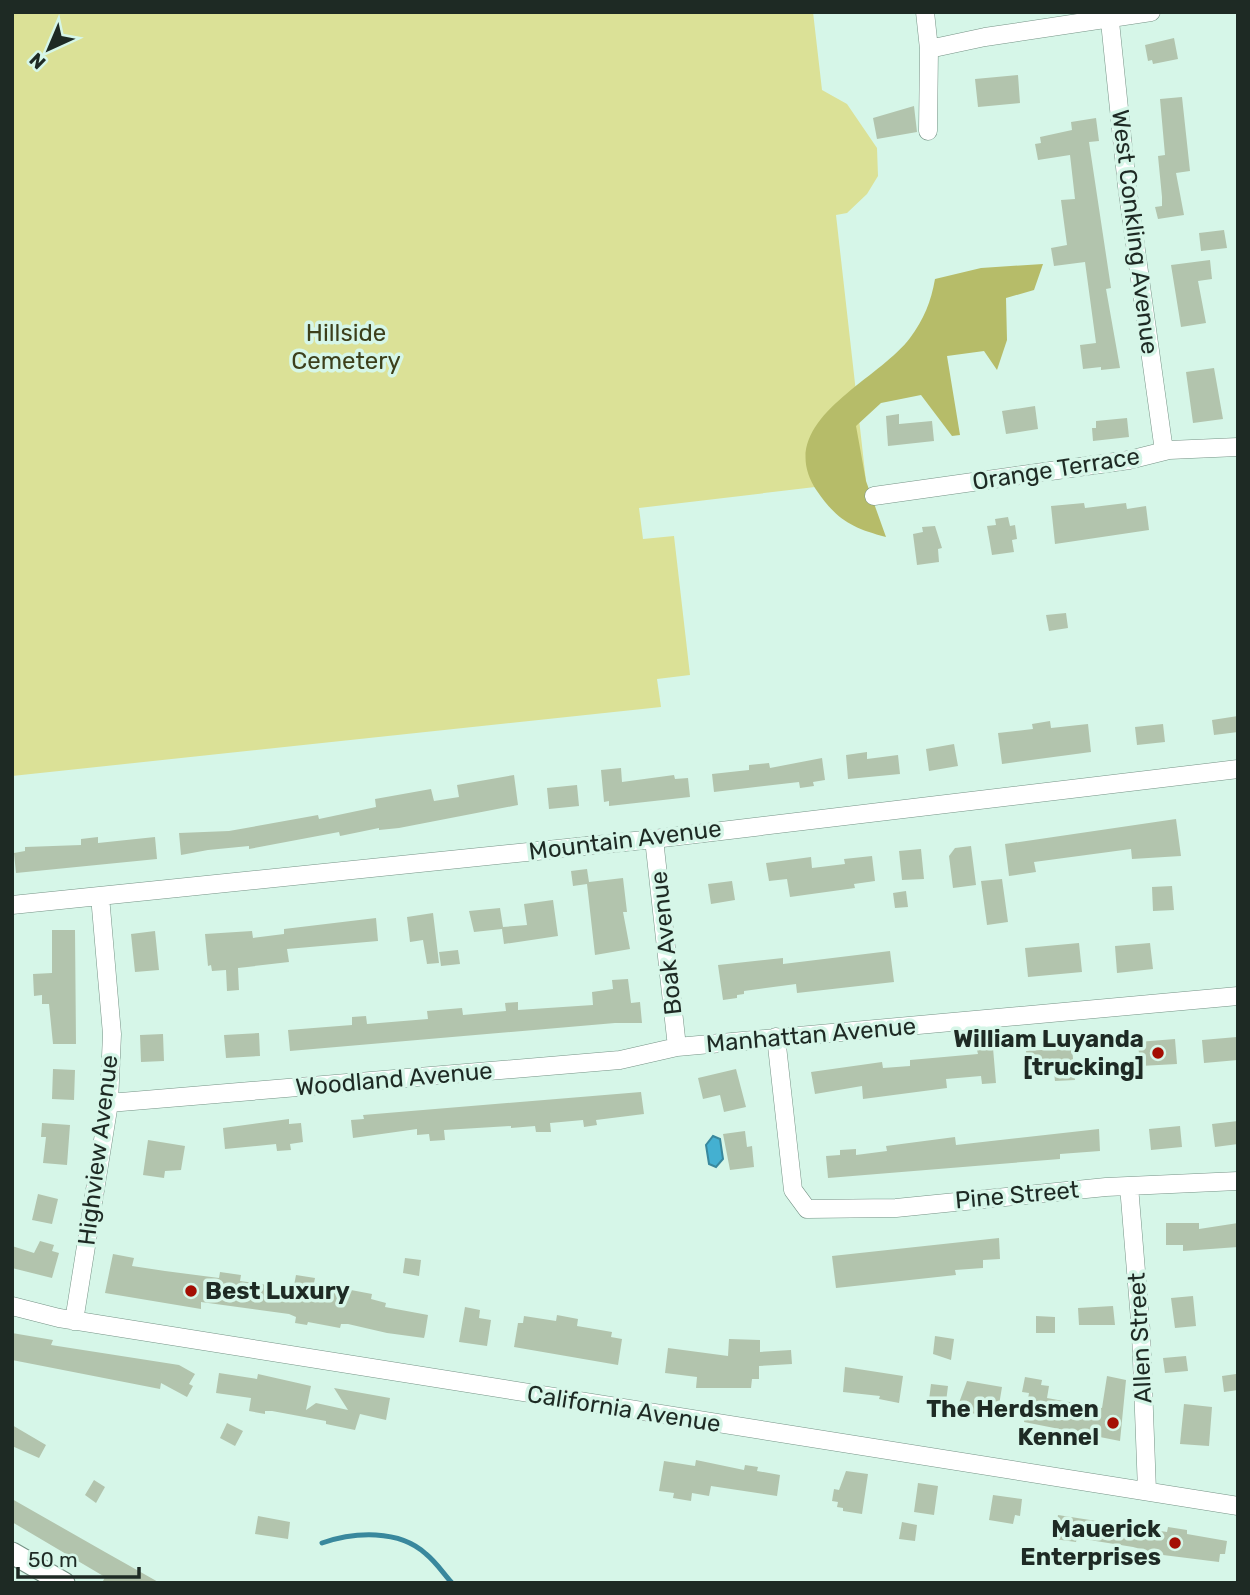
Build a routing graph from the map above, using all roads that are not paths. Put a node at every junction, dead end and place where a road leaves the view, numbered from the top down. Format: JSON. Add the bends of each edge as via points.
{"nodes":[{"id":1,"x":925,"y":12,"type":"edge"},
{"id":2,"x":1151,"y":12,"type":"edge"},
{"id":3,"x":1109,"y":15,"type":"edge"},
{"id":4,"x":929,"y":49,"type":"junction"},
{"id":5,"x":928,"y":131,"type":"dead end"},
{"id":6,"x":1238,"y":447,"type":"edge"},
{"id":7,"x":1164,"y":451,"type":"junction"},
{"id":8,"x":874,"y":496,"type":"dead end"},
{"id":9,"x":1238,"y":769,"type":"edge"},
{"id":10,"x":654,"y":839,"type":"junction"},
{"id":11,"x":100,"y":896,"type":"junction"},
{"id":12,"x":12,"y":905,"type":"edge"},
{"id":13,"x":1238,"y":996,"type":"edge"},
{"id":14,"x":776,"y":1037,"type":"junction"},
{"id":15,"x":677,"y":1047,"type":"junction"},
{"id":16,"x":109,"y":1102,"type":"junction"},
{"id":17,"x":1238,"y":1181,"type":"edge"},
{"id":18,"x":1129,"y":1186,"type":"junction"},
{"id":19,"x":12,"y":1306,"type":"edge"},
{"id":20,"x":75,"y":1321,"type":"junction"},
{"id":21,"x":1147,"y":1491,"type":"junction"},
{"id":22,"x":1238,"y":1506,"type":"edge"},
{"id":23,"x":12,"y":1553,"type":"edge"},
{"id":24,"x":64,"y":1583,"type":"edge"}],
"edges":[{"from":1,"to":4,"type":"street"},
{"from":2,"to":3,"type":"street"},
{"from":3,"to":4,"type":"street"},
{"from":3,"to":7,"type":"street","name":"West Conkling Avenue","via":[[1127,186]]},
{"from":4,"to":5,"type":"street"},
{"from":6,"to":7,"type":"street","name":"Orange Terrace"},
{"from":7,"to":8,"type":"street","name":"Orange Terrace","via":[[1129,460]]},
{"from":9,"to":10,"type":"street","name":"Mountain Avenue"},
{"from":10,"to":11,"type":"street","name":"Mountain Avenue"},
{"from":10,"to":15,"type":"street","name":"Boak Avenue"},
{"from":11,"to":12,"type":"street","name":"Mountain Avenue"},
{"from":11,"to":16,"type":"street","name":"Highview Avenue","via":[[113,1034]]},
{"from":13,"to":14,"type":"street","name":"Manhattan Avenue"},
{"from":14,"to":15,"type":"street","name":"Manhattan Avenue"},
{"from":14,"to":18,"type":"street","name":"Pine Street","via":[[793,1191],[800,1204],[814,1212]]},
{"from":15,"to":16,"type":"street","name":"Woodland Avenue","via":[[620,1060]]},
{"from":16,"to":20,"type":"street","name":"Highview Avenue"},
{"from":17,"to":18,"type":"street","name":"Pine Street"},
{"from":18,"to":21,"type":"street","name":"Allen Street"},
{"from":19,"to":20,"type":"street","name":"California Avenue"},
{"from":20,"to":21,"type":"street","name":"California Avenue"},
{"from":21,"to":22,"type":"street","name":"California Avenue"},
{"from":23,"to":24,"type":"street"}]}
